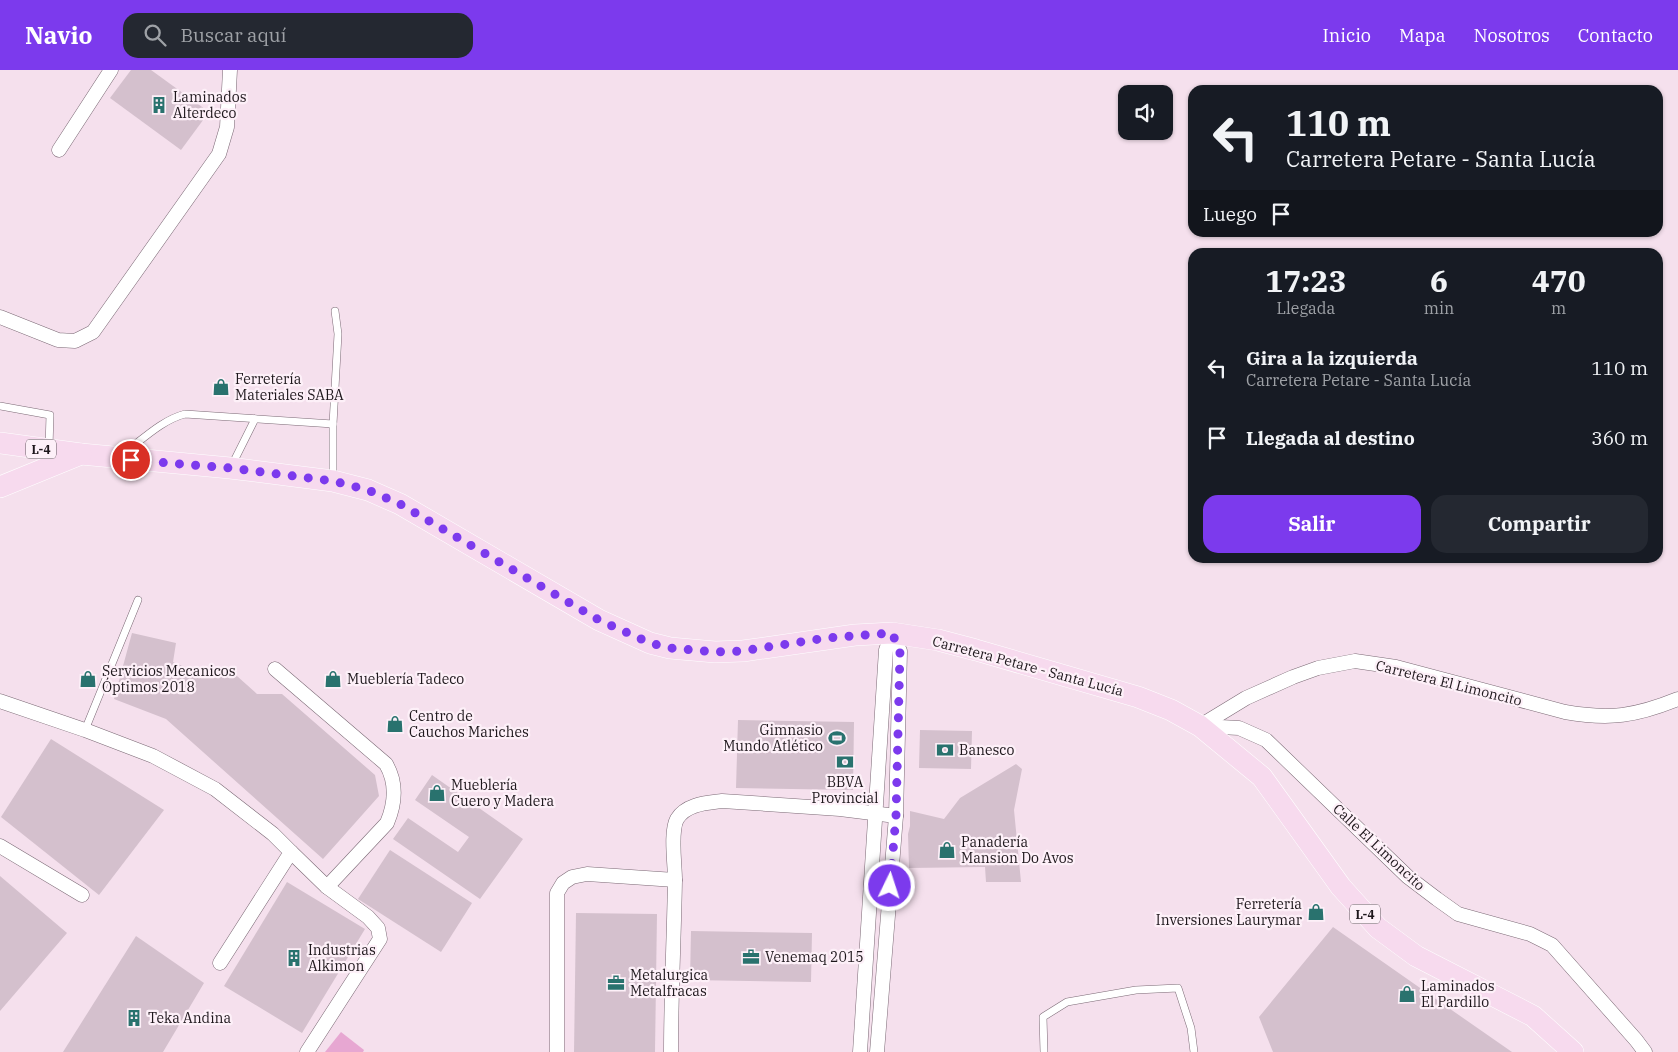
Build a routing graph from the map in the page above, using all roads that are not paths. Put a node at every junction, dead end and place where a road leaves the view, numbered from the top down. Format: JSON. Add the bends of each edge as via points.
{"nodes":[{"id":1,"x":111,"y":70,"type":"edge"},
{"id":2,"x":230,"y":70,"type":"edge"},
{"id":3,"x":59,"y":150,"type":"dead end"},
{"id":4,"x":334,"y":311,"type":"dead end"},
{"id":5,"x":0,"y":317,"type":"edge"},
{"id":6,"x":0,"y":406,"type":"edge"},
{"id":7,"x":255,"y":419,"type":"junction"},
{"id":8,"x":333,"y":424,"type":"junction"},
{"id":9,"x":0,"y":443,"type":"edge"},
{"id":10,"x":49,"y":450,"type":"junction"},
{"id":11,"x":82,"y":454,"type":"junction"},
{"id":12,"x":117,"y":458,"type":"junction"},
{"id":13,"x":230,"y":468,"type":"junction"},
{"id":14,"x":333,"y":481,"type":"junction"},
{"id":15,"x":0,"y":487,"type":"edge"},
{"id":16,"x":138,"y":600,"type":"dead end"},
{"id":17,"x":892,"y":633,"type":"junction"},
{"id":18,"x":275,"y":669,"type":"dead end"},
{"id":19,"x":1678,"y":699,"type":"edge"},
{"id":20,"x":0,"y":701,"type":"edge"},
{"id":21,"x":1200,"y":726,"type":"junction"},
{"id":22,"x":85,"y":730,"type":"junction"},
{"id":23,"x":876,"y":814,"type":"junction"},
{"id":24,"x":896,"y":816,"type":"junction"},
{"id":25,"x":0,"y":846,"type":"edge"},
{"id":26,"x":291,"y":852,"type":"junction"},
{"id":27,"x":675,"y":880,"type":"junction"},
{"id":28,"x":327,"y":887,"type":"junction"},
{"id":29,"x":82,"y":895,"type":"dead end"},
{"id":30,"x":220,"y":963,"type":"dead end"},
{"id":31,"x":307,"y":1052,"type":"edge"},
{"id":32,"x":558,"y":1052,"type":"edge"},
{"id":33,"x":671,"y":1052,"type":"edge"},
{"id":34,"x":860,"y":1052,"type":"edge"},
{"id":35,"x":877,"y":1052,"type":"edge"},
{"id":36,"x":1044,"y":1052,"type":"edge"},
{"id":37,"x":1194,"y":1052,"type":"edge"},
{"id":38,"x":1572,"y":1052,"type":"edge"},
{"id":39,"x":1645,"y":1052,"type":"edge"}],
"edges":[{"from":1,"to":3,"type":"street"},
{"from":2,"to":5,"type":"street","via":[[228,127],[219,154],[93,332],[75,340],[58,340]]},
{"from":4,"to":8,"type":"lane","via":[[338,334]]},
{"from":6,"to":10,"type":"lane","via":[[50,416]]},
{"from":7,"to":8,"type":"lane"},
{"from":7,"to":12,"type":"lane","via":[[175,416]]},
{"from":7,"to":13,"type":"lane"},
{"from":8,"to":14,"type":"lane"},
{"from":9,"to":10,"type":"main road","name":"Carretera Petare - Santa Lucía","number":"L-4"},
{"from":10,"to":11,"type":"main road","name":"Carretera Petare - Santa Lucía","number":"L-4"},
{"from":11,"to":12,"type":"main road","name":"Carretera Petare - Santa Lucía","number":"L-4"},
{"from":11,"to":15,"type":"main road"},
{"from":12,"to":13,"type":"main road","name":"Carretera Petare - Santa Lucía","number":"L-4"},
{"from":13,"to":14,"type":"main road","name":"Carretera Petare - Santa Lucía","number":"L-4"},
{"from":14,"to":17,"type":"main road","name":"Carretera Petare - Santa Lucía","number":"L-4","via":[[368,490],[400,504],[599,620],[650,643],[715,652],[742,651]]},
{"from":16,"to":22,"type":"lane"},
{"from":17,"to":21,"type":"main road","name":"Carretera Petare - Santa Lucía","number":"L-4","via":[[938,640],[1065,674],[1138,697]]},
{"from":17,"to":23,"type":"street","via":[[886,650]]},
{"from":17,"to":24,"type":"street","via":[[900,651]]},
{"from":18,"to":28,"type":"street","via":[[386,764],[392,774],[393,801],[387,823]]},
{"from":19,"to":21,"type":"street","name":"Carretera El Limoncito","via":[[1651,710],[1590,717],[1396,667],[1355,662],[1318,668],[1293,677],[1246,698]]},
{"from":20,"to":22,"type":"street"},
{"from":21,"to":38,"type":"main road","name":"Carretera Petare - Santa Lucía","number":"L-4","via":[[1262,777],[1341,888],[1378,928],[1416,956],[1533,1016]]},
{"from":21,"to":39,"type":"street","name":"Calle El Limoncito","via":[[1239,728],[1266,740],[1408,877],[1458,914],[1530,934],[1552,945]]},
{"from":22,"to":26,"type":"street","via":[[154,756],[215,789]]},
{"from":23,"to":24,"type":"street"},
{"from":23,"to":27,"type":"street","via":[[722,801],[703,803],[686,810],[674,828]]},
{"from":23,"to":34,"type":"street"},
{"from":24,"to":35,"type":"street"},
{"from":25,"to":29,"type":"street"},
{"from":26,"to":28,"type":"street"},
{"from":26,"to":30,"type":"street"},
{"from":27,"to":32,"type":"street","via":[[587,874],[563,883],[557,893]]},
{"from":27,"to":33,"type":"street"},
{"from":28,"to":31,"type":"street","via":[[368,917],[378,928],[380,939]]},
{"from":36,"to":37,"type":"lane","via":[[1043,1017],[1067,1002],[1136,990],[1178,988],[1191,1028]]}]}
